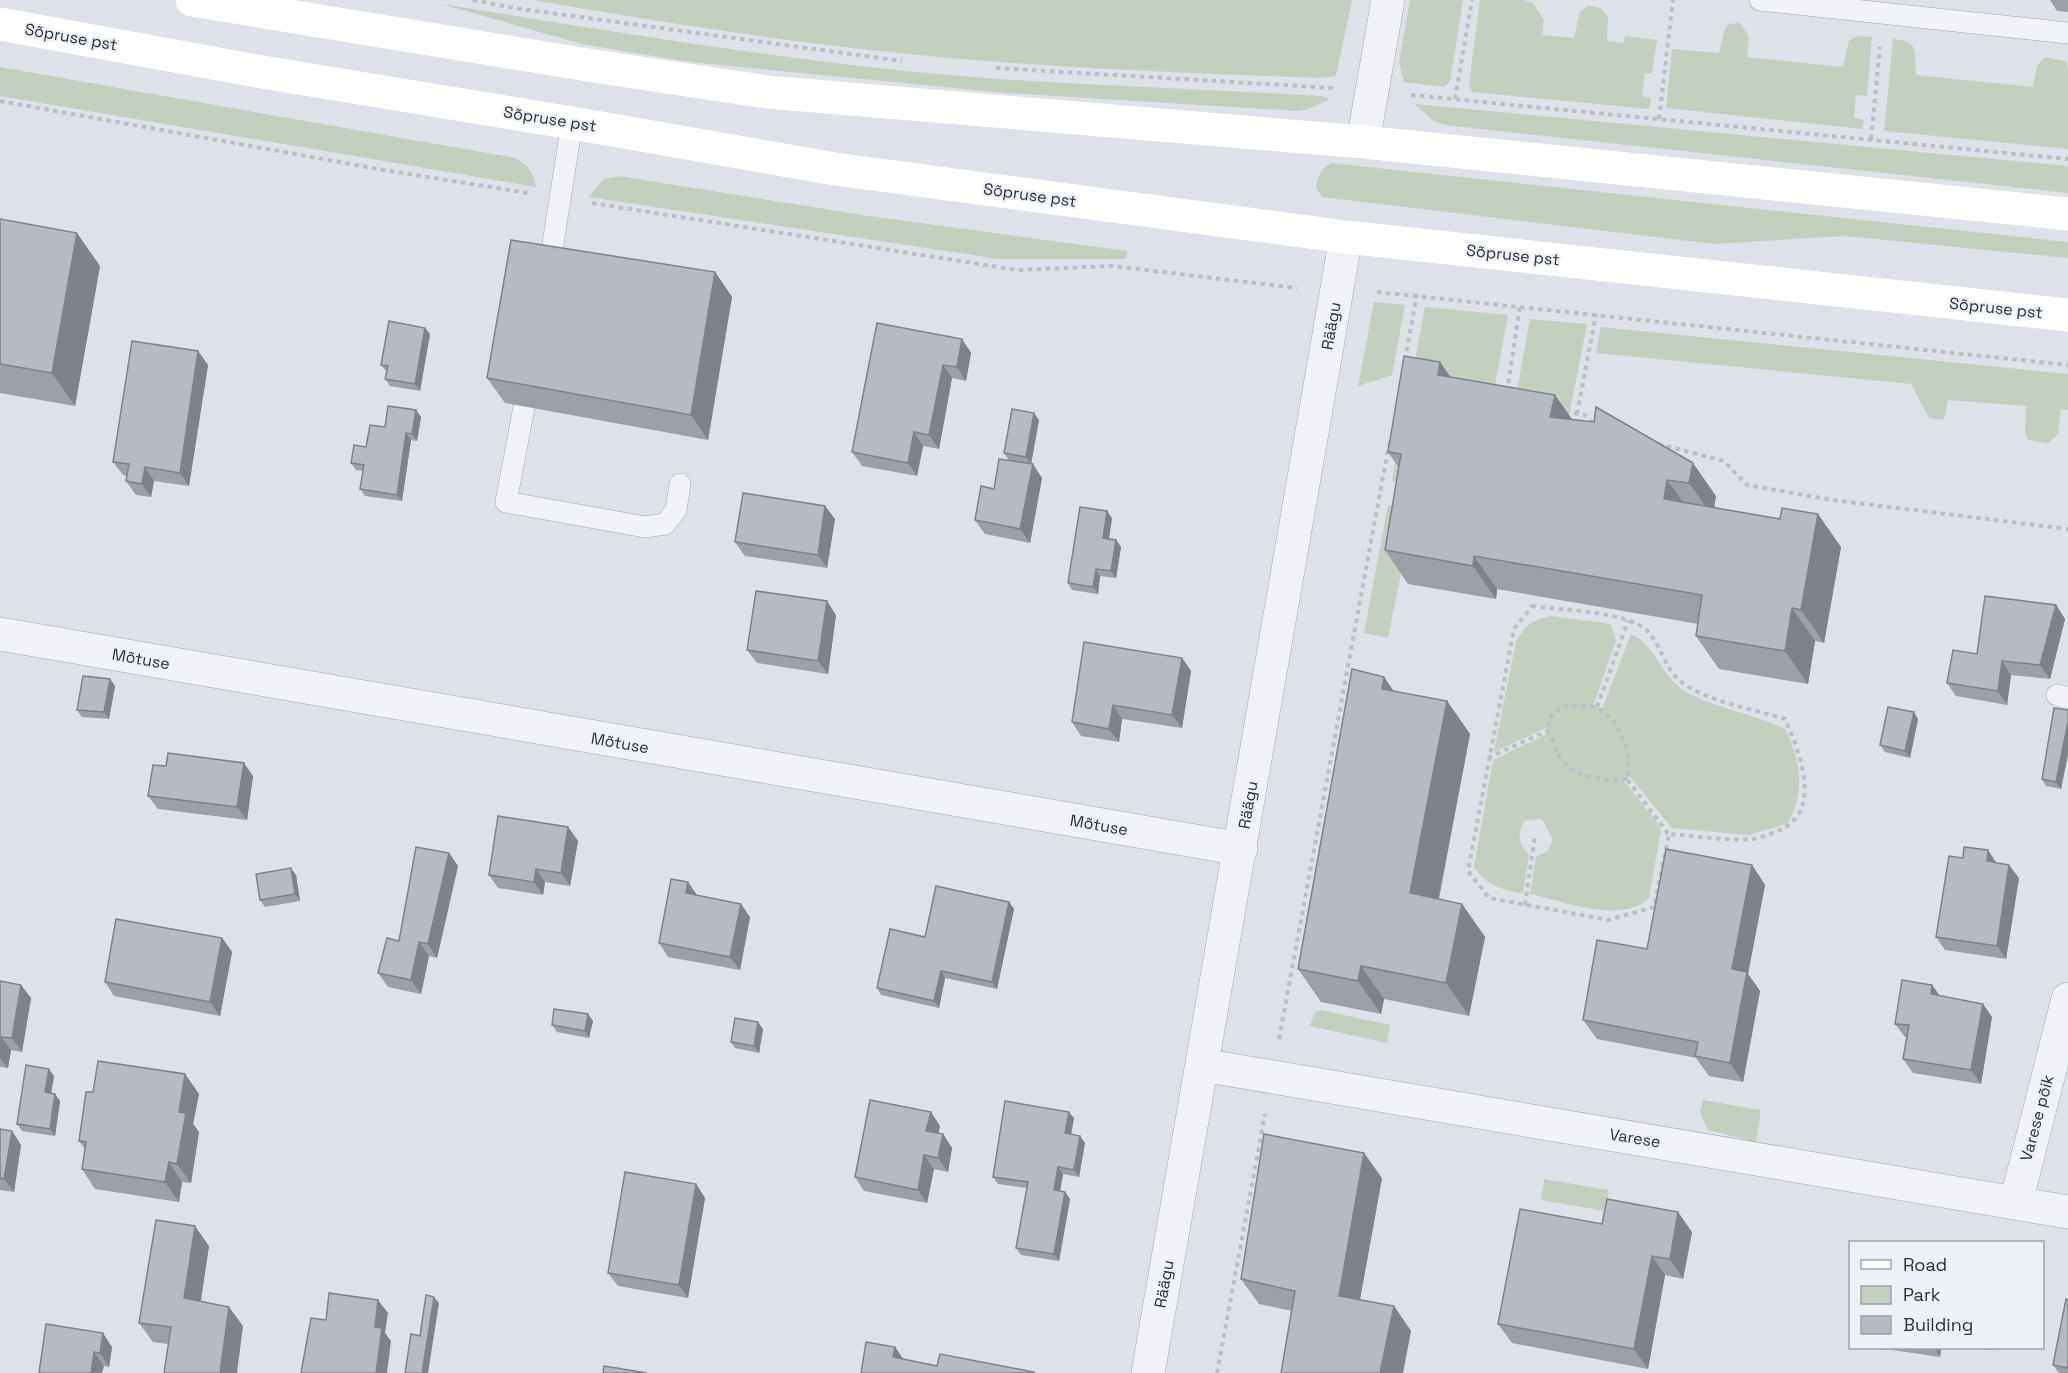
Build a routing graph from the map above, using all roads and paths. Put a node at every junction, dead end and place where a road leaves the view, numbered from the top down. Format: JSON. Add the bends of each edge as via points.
{"nodes":[{"id":1,"x":472,"y":0,"type":"edge"},
{"id":2,"x":1388,"y":0,"type":"edge"},
{"id":3,"x":1472,"y":0,"type":"edge"},
{"id":4,"x":1673,"y":0,"type":"edge"},
{"id":5,"x":1760,"y":0,"type":"edge"},
{"id":6,"x":199,"y":1,"type":"edge"},
{"id":7,"x":265,"y":7,"type":"edge"},
{"id":8,"x":1884,"y":13,"type":"junction"},
{"id":9,"x":0,"y":24,"type":"edge"},
{"id":10,"x":2068,"y":33,"type":"edge"},
{"id":11,"x":904,"y":61,"type":"dead end"},
{"id":12,"x":988,"y":68,"type":"dead end"},
{"id":13,"x":1342,"y":89,"type":"dead end"},
{"id":14,"x":1408,"y":94,"type":"dead end"},
{"id":15,"x":1455,"y":99,"type":"junction"},
{"id":16,"x":0,"y":101,"type":"edge"},
{"id":17,"x":1659,"y":119,"type":"junction"},
{"id":18,"x":572,"y":123,"type":"junction"},
{"id":19,"x":1871,"y":139,"type":"junction"},
{"id":20,"x":1363,"y":142,"type":"junction"},
{"id":21,"x":2068,"y":159,"type":"edge"},
{"id":22,"x":560,"y":198,"type":"junction"},
{"id":23,"x":2068,"y":214,"type":"edge"},
{"id":24,"x":1346,"y":237,"type":"junction"},
{"id":25,"x":549,"y":268,"type":"edge"},
{"id":26,"x":1287,"y":287,"type":"dead end"},
{"id":27,"x":1520,"y":306,"type":"junction"},
{"id":28,"x":1596,"y":314,"type":"junction"},
{"id":29,"x":2068,"y":315,"type":"edge"},
{"id":30,"x":1404,"y":365,"type":"edge"},
{"id":31,"x":2068,"y":365,"type":"edge"},
{"id":32,"x":1506,"y":394,"type":"edge"},
{"id":33,"x":524,"y":407,"type":"edge"},
{"id":34,"x":1557,"y":411,"type":"dead end"},
{"id":35,"x":1577,"y":414,"type":"junction"},
{"id":36,"x":1599,"y":429,"type":"edge"},
{"id":37,"x":1391,"y":435,"type":"edge"},
{"id":38,"x":1656,"y":444,"type":"edge"},
{"id":39,"x":680,"y":484,"type":"dead end"},
{"id":40,"x":2068,"y":529,"type":"edge"},
{"id":41,"x":1628,"y":621,"type":"junction"},
{"id":42,"x":0,"y":634,"type":"edge"},
{"id":43,"x":1597,"y":707,"type":"junction"},
{"id":44,"x":1547,"y":731,"type":"junction"},
{"id":45,"x":1488,"y":758,"type":"junction"},
{"id":46,"x":1627,"y":779,"type":"junction"},
{"id":47,"x":1535,"y":835,"type":"dead end"},
{"id":48,"x":1669,"y":835,"type":"junction"},
{"id":49,"x":1241,"y":849,"type":"junction"},
{"id":50,"x":1525,"y":904,"type":"junction"},
{"id":51,"x":2068,"y":999,"type":"edge"},
{"id":52,"x":1202,"y":1065,"type":"junction"},
{"id":53,"x":1272,"y":1077,"type":"junction"},
{"id":54,"x":2016,"y":1202,"type":"junction"},
{"id":55,"x":2068,"y":1212,"type":"edge"},
{"id":56,"x":1148,"y":1373,"type":"edge"},
{"id":57,"x":1217,"y":1373,"type":"edge"}],
"edges":[{"from":1,"to":11,"type":"path"},
{"from":2,"to":20,"type":"street"},
{"from":3,"to":15,"type":"path"},
{"from":4,"to":17,"type":"path"},
{"from":5,"to":8,"type":"lane"},
{"from":6,"to":7,"type":"main road"},
{"from":7,"to":20,"type":"main road","via":[[767,92]]},
{"from":8,"to":10,"type":"lane"},
{"from":8,"to":19,"type":"path"},
{"from":9,"to":18,"type":"main road","name":"Sõpruse pst"},
{"from":12,"to":13,"type":"path"},
{"from":14,"to":15,"type":"path"},
{"from":15,"to":17,"type":"path"},
{"from":16,"to":22,"type":"path"},
{"from":17,"to":19,"type":"path"},
{"from":18,"to":22,"type":"lane"},
{"from":18,"to":24,"type":"main road","name":"Sõpruse pst","via":[[835,170]]},
{"from":19,"to":21,"type":"path"},
{"from":20,"to":23,"type":"main road"},
{"from":22,"to":25,"type":"lane"},
{"from":22,"to":26,"type":"path","via":[[1017,270],[1112,266]]},
{"from":24,"to":29,"type":"main road","name":"Sõpruse pst"},
{"from":24,"to":49,"type":"street","name":"Räägu"},
{"from":27,"to":28,"type":"path"},
{"from":27,"to":30,"type":"path","via":[[1417,294]]},
{"from":27,"to":32,"type":"path"},
{"from":28,"to":31,"type":"path"},
{"from":28,"to":35,"type":"path"},
{"from":33,"to":39,"type":"lane","via":[[506,502],[645,527],[665,524],[676,510]]},
{"from":34,"to":35,"type":"path"},
{"from":35,"to":36,"type":"path","via":[[1585,415]]},
{"from":37,"to":53,"type":"path"},
{"from":38,"to":40,"type":"path","via":[[1724,461],[1748,485],[1832,500]]},
{"from":41,"to":43,"type":"path"},
{"from":41,"to":45,"type":"path","via":[[1532,606],[1514,629]]},
{"from":41,"to":48,"type":"path","via":[[1641,626],[1654,639],[1676,677],[1694,691],[1785,720],[1797,746],[1805,787],[1802,813],[1790,827],[1755,839]]},
{"from":42,"to":49,"type":"street","name":"Mõtuse"},
{"from":43,"to":44,"type":"path","via":[[1565,705],[1551,716]]},
{"from":43,"to":46,"type":"path","via":[[1613,722],[1625,742],[1630,762]]},
{"from":44,"to":45,"type":"path"},
{"from":44,"to":46,"type":"path","via":[[1559,756],[1572,771],[1609,780]]},
{"from":45,"to":50,"type":"path","via":[[1468,871],[1489,898]]},
{"from":46,"to":48,"type":"path"},
{"from":47,"to":50,"type":"path"},
{"from":48,"to":50,"type":"path","via":[[1654,907],[1608,920]]},
{"from":49,"to":52,"type":"street","name":"Räägu"},
{"from":51,"to":54,"type":"street","name":"Varese põik"},
{"from":52,"to":53,"type":"street","name":"Varese"},
{"from":52,"to":56,"type":"street","name":"Räägu"},
{"from":53,"to":54,"type":"street","name":"Varese"},
{"from":53,"to":57,"type":"path"},
{"from":54,"to":55,"type":"street","name":"Varese"}]}
